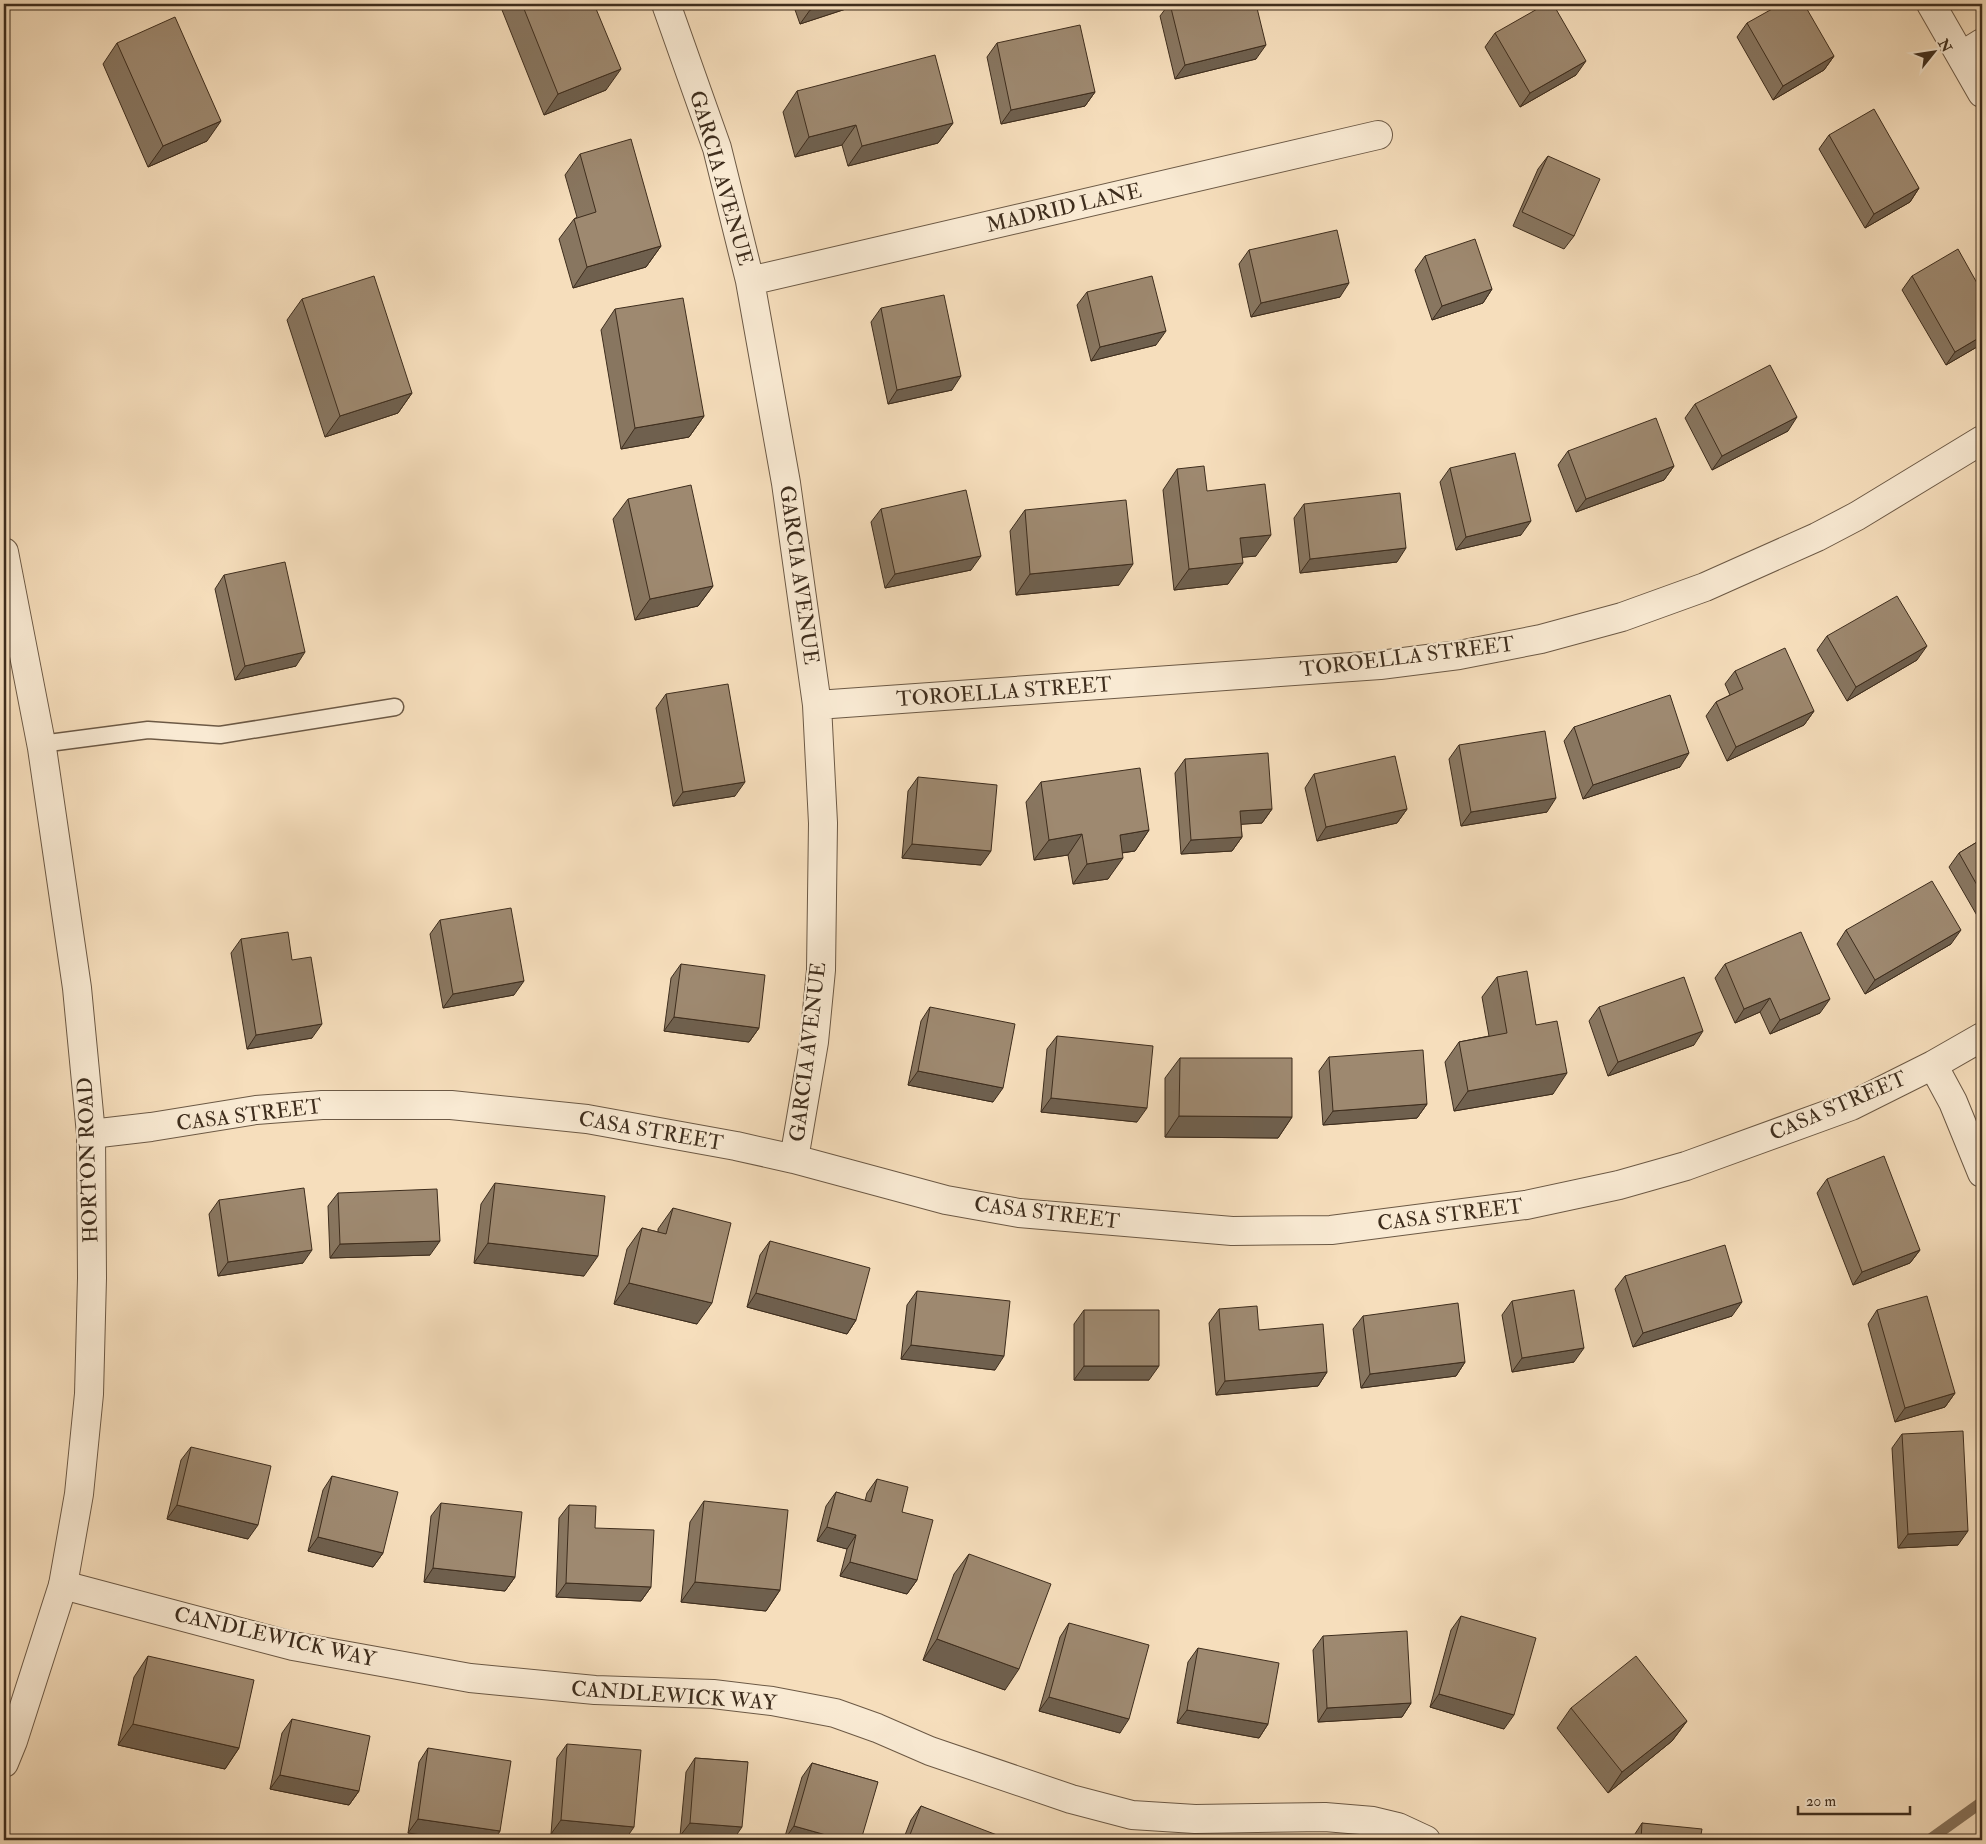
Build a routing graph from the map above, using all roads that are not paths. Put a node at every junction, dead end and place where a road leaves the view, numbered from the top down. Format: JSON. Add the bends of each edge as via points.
{"nodes":[{"id":1,"x":666,"y":4,"type":"edge"},
{"id":2,"x":1931,"y":4,"type":"edge"},
{"id":3,"x":1972,"y":49,"type":"edge"},
{"id":4,"x":1982,"y":92,"type":"edge"},
{"id":5,"x":1378,"y":135,"type":"dead end"},
{"id":6,"x":750,"y":281,"type":"junction"},
{"id":7,"x":1982,"y":440,"type":"edge"},
{"id":8,"x":4,"y":552,"type":"edge"},
{"id":9,"x":817,"y":705,"type":"junction"},
{"id":10,"x":395,"y":707,"type":"dead end"},
{"id":11,"x":41,"y":744,"type":"junction"},
{"id":12,"x":1982,"y":1038,"type":"edge"},
{"id":13,"x":1933,"y":1066,"type":"junction"},
{"id":14,"x":91,"y":1134,"type":"junction"},
{"id":15,"x":794,"y":1159,"type":"junction"},
{"id":16,"x":1982,"y":1173,"type":"edge"},
{"id":17,"x":63,"y":1584,"type":"junction"},
{"id":18,"x":4,"y":1763,"type":"edge"},
{"id":19,"x":1426,"y":1840,"type":"edge"}],
"edges":[{"from":1,"to":6,"type":"street","name":"GARCIA AVENUE","via":[[717,148]]},
{"from":2,"to":3,"type":"street"},
{"from":3,"to":4,"type":"street"},
{"from":5,"to":6,"type":"street","name":"MADRID LANE"},
{"from":6,"to":9,"type":"street","name":"GARCIA AVENUE","via":[[786,483]]},
{"from":7,"to":9,"type":"street","name":"TOROELLA STREET","via":[[1857,516],[1782,552],[1704,587],[1631,614],[1541,640],[1380,665]]},
{"from":8,"to":11,"type":"street","name":"HORTON ROAD"},
{"from":9,"to":15,"type":"street","name":"GARCIA AVENUE","via":[[823,823],[821,970],[814,1042]]},
{"from":10,"to":11,"type":"lane","via":[[220,735],[148,730]]},
{"from":11,"to":14,"type":"street","name":"HORTON ROAD","via":[[77,988]]},
{"from":12,"to":13,"type":"street","name":"CASA STREET"},
{"from":13,"to":15,"type":"street","name":"CASA STREET","via":[[1851,1106],[1686,1166],[1618,1185],[1526,1205],[1331,1230],[1232,1231],[1019,1213],[946,1200]]},
{"from":13,"to":16,"type":"street","via":[[1953,1102]]},
{"from":14,"to":15,"type":"street","name":"CASA STREET","via":[[256,1110],[322,1105],[451,1105],[587,1119]]},
{"from":14,"to":17,"type":"street","name":"HORTON ROAD","via":[[92,1278],[88,1394],[78,1494]]},
{"from":17,"to":18,"type":"street","name":"HORTON ROAD"},
{"from":17,"to":19,"type":"street","name":"CANDLEWICK WAY","via":[[293,1646],[470,1678],[596,1690],[713,1694],[835,1713],[930,1751],[1071,1799],[1132,1815],[1195,1819],[1325,1817],[1373,1822]]}]}
